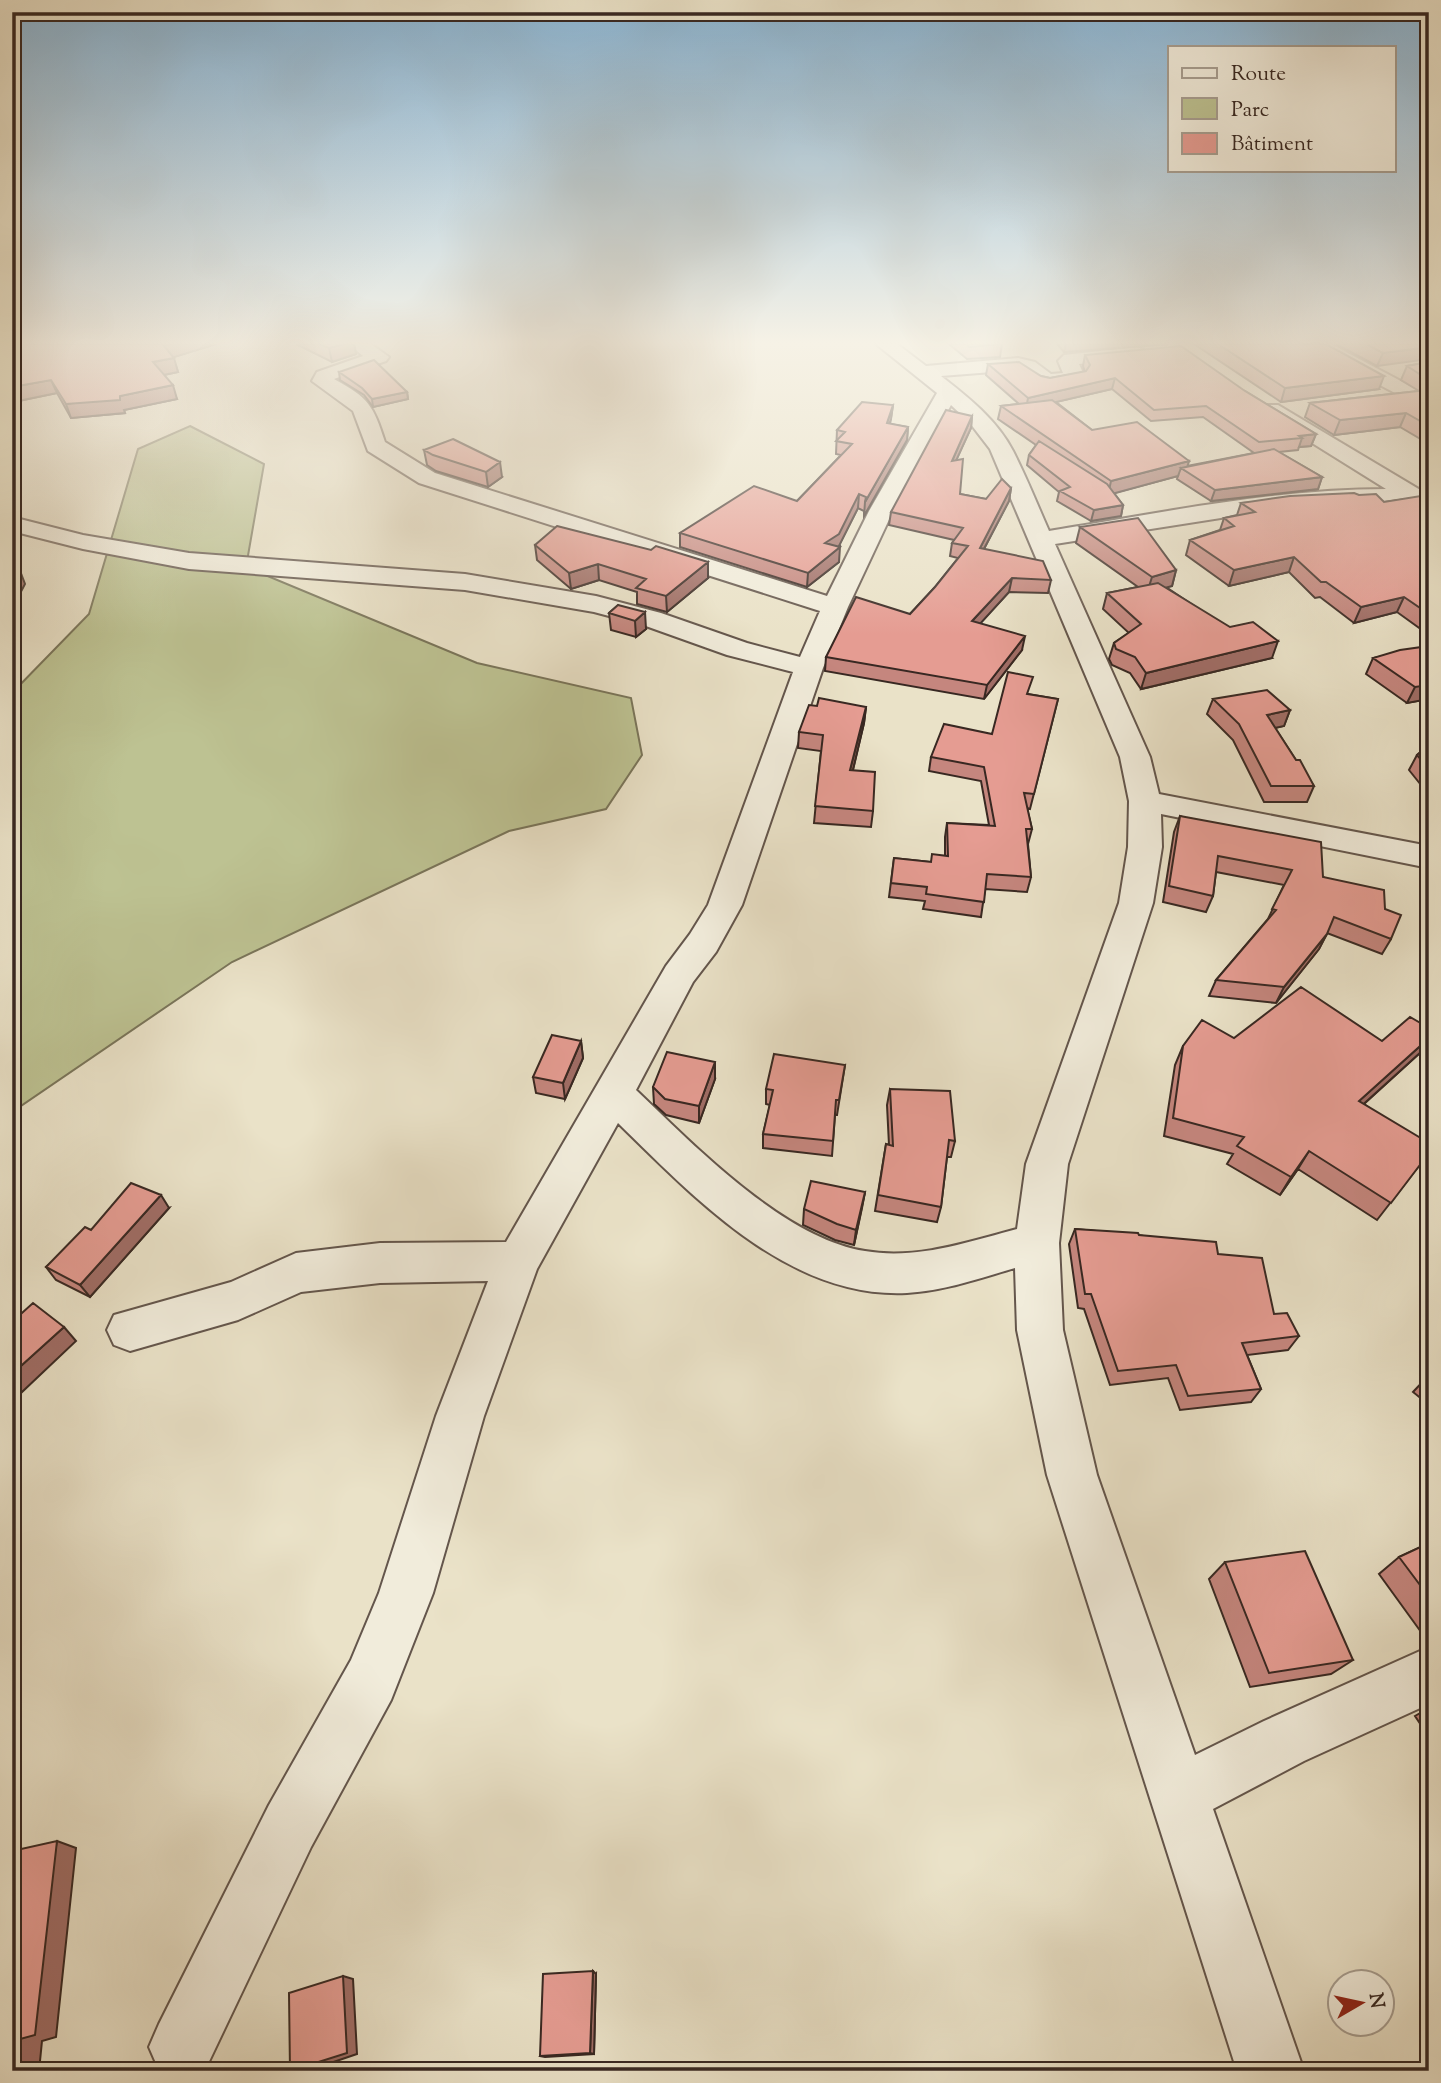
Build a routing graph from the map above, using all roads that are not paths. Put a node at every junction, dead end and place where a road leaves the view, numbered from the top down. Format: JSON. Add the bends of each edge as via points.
{"nodes":[{"id":1,"x":375,"y":441,"type":"edge"},
{"id":2,"x":910,"y":441,"type":"edge"},
{"id":3,"x":995,"y":441,"type":"edge"},
{"id":4,"x":1326,"y":441,"type":"edge"},
{"id":5,"x":1424,"y":498,"type":"edge"},
{"id":6,"x":12,"y":524,"type":"edge"},
{"id":7,"x":1042,"y":539,"type":"junction"},
{"id":8,"x":835,"y":607,"type":"junction"},
{"id":9,"x":809,"y":668,"type":"junction"},
{"id":10,"x":1145,"y":801,"type":"junction"},
{"id":11,"x":1429,"y":858,"type":"edge"},
{"id":12,"x":613,"y":1094,"type":"junction"},
{"id":13,"x":1037,"y":1243,"type":"junction"},
{"id":14,"x":518,"y":1261,"type":"junction"},
{"id":15,"x":130,"y":1330,"type":"dead end"},
{"id":16,"x":1429,"y":1675,"type":"edge"},
{"id":17,"x":1179,"y":1795,"type":"junction"},
{"id":18,"x":182,"y":2047,"type":"dead end"},
{"id":19,"x":1271,"y":2071,"type":"edge"}],
"edges":[{"from":1,"to":8,"type":"street","via":[[427,478],[453,488]]},
{"from":2,"to":8,"type":"street"},
{"from":3,"to":7,"type":"street"},
{"from":4,"to":5,"type":"street"},
{"from":5,"to":7,"type":"street","via":[[1342,496],[1284,501]]},
{"from":6,"to":9,"type":"street","via":[[189,561],[465,582],[596,604]]},
{"from":7,"to":10,"type":"street","via":[[1135,757]]},
{"from":8,"to":9,"type":"street"},
{"from":9,"to":12,"type":"street","via":[[725,905],[679,975]]},
{"from":10,"to":11,"type":"street"},
{"from":10,"to":13,"type":"street","via":[[1145,847],[1136,903],[1047,1164]]},
{"from":12,"to":13,"type":"street","via":[[727,1198],[769,1230],[826,1260],[867,1271],[904,1273]]},
{"from":12,"to":14,"type":"street"},
{"from":13,"to":17,"type":"street","via":[[1040,1330],[1072,1475]]},
{"from":14,"to":15,"type":"street","via":[[380,1263],[296,1273],[238,1300]]},
{"from":14,"to":18,"type":"street","via":[[460,1416],[406,1593],[371,1680],[290,1826]]},
{"from":16,"to":17,"type":"street"},
{"from":17,"to":19,"type":"street"}]}
